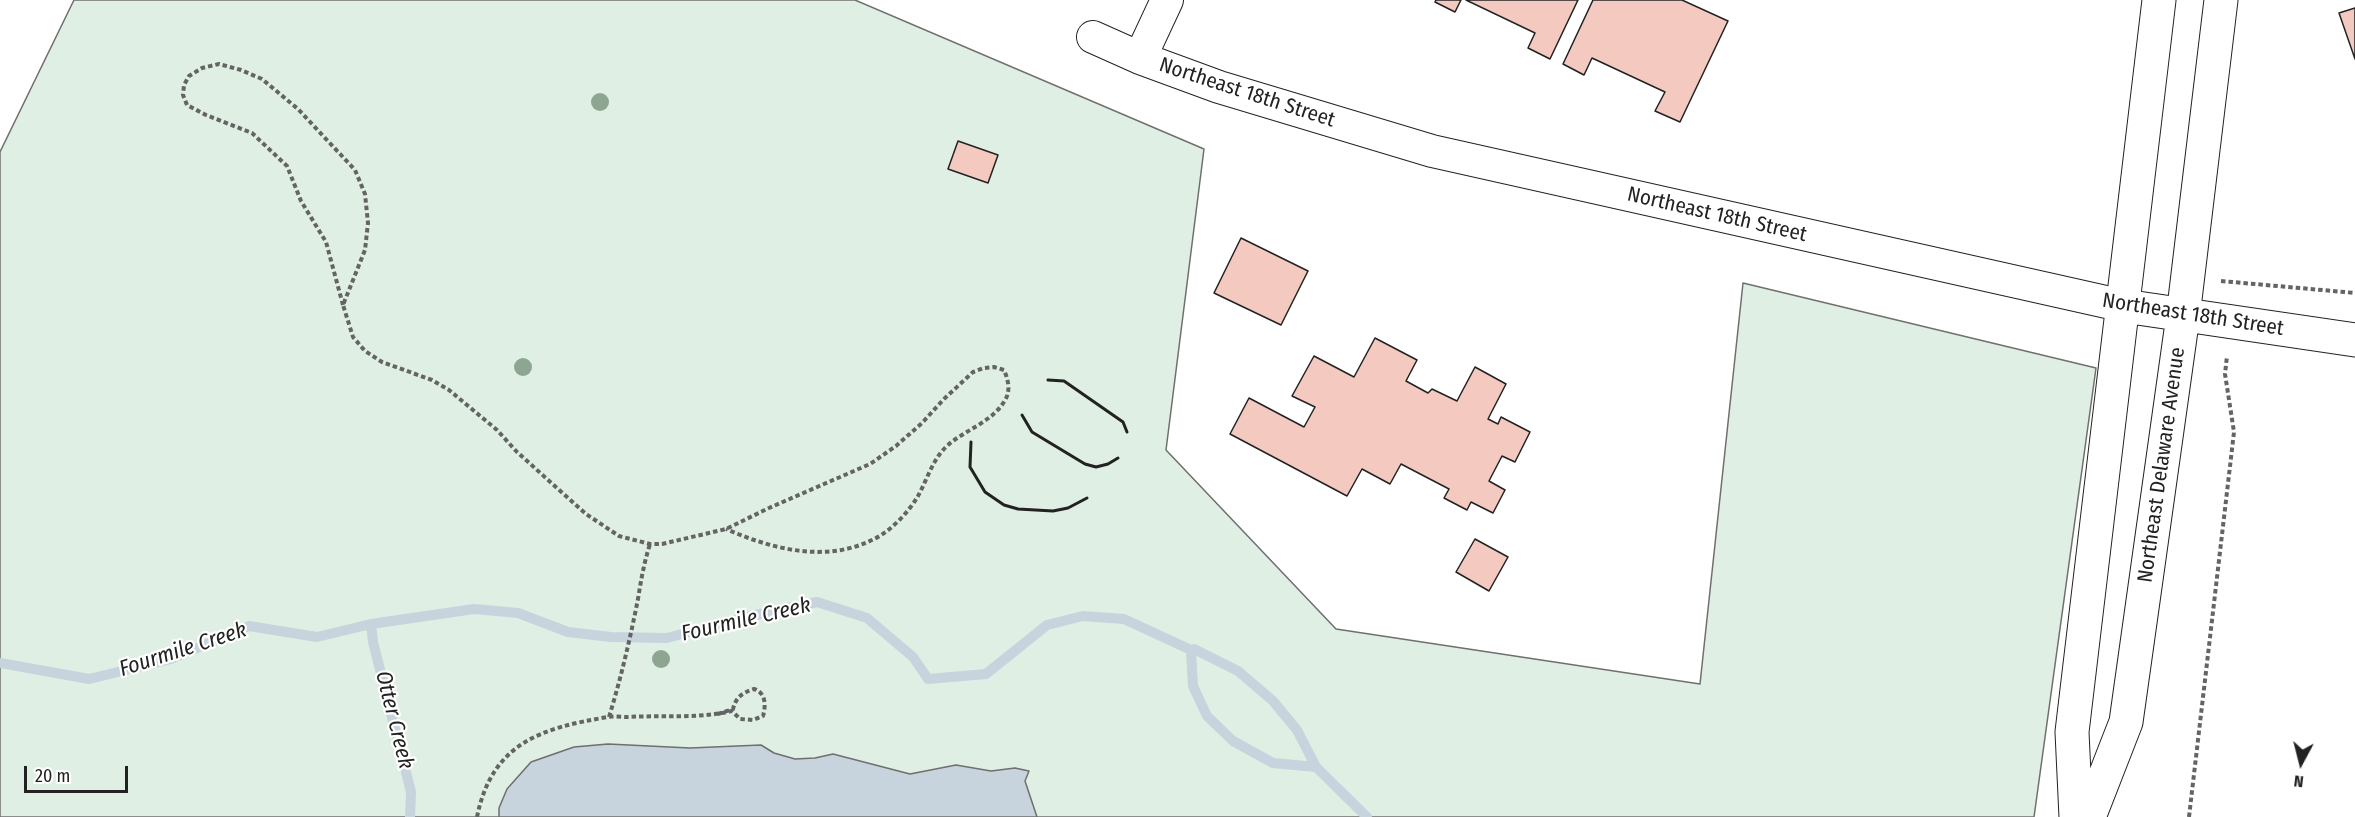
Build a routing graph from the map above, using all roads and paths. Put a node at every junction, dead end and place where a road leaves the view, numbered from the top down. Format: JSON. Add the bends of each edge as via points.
{"nodes":[{"id":1,"x":1167,"y":0,"type":"edge"},
{"id":2,"x":2159,"y":0,"type":"edge"},
{"id":3,"x":2221,"y":0,"type":"edge"},
{"id":4,"x":1093,"y":37,"type":"dead end"},
{"id":5,"x":1140,"y":58,"type":"junction"},
{"id":6,"x":2211,"y":280,"type":"dead end"},
{"id":7,"x":2355,"y":293,"type":"edge"},
{"id":8,"x":343,"y":305,"type":"junction"},
{"id":9,"x":2124,"y":306,"type":"junction"},
{"id":10,"x":2183,"y":316,"type":"junction"},
{"id":11,"x":2355,"y":340,"type":"edge"},
{"id":12,"x":2225,"y":374,"type":"dead end"},
{"id":13,"x":726,"y":529,"type":"junction"},
{"id":14,"x":650,"y":544,"type":"junction"},
{"id":15,"x":718,"y":714,"type":"junction"},
{"id":16,"x":609,"y":717,"type":"junction"},
{"id":17,"x":477,"y":817,"type":"edge"},
{"id":18,"x":2076,"y":817,"type":"edge"},
{"id":19,"x":2089,"y":817,"type":"edge"},
{"id":20,"x":2189,"y":817,"type":"edge"}],
"edges":[{"from":1,"to":5,"type":"street"},
{"from":2,"to":9,"type":"main road"},
{"from":3,"to":10,"type":"main road","name":"Northeast Delaware Avenue"},
{"from":4,"to":5,"type":"street","name":"Northeast 18th Street"},
{"from":5,"to":9,"type":"street","name":"Northeast 18th Street","via":[[1219,87],[1432,151]]},
{"from":6,"to":7,"type":"path"},
{"from":8,"to":8,"type":"path","via":[[365,250],[367,232],[365,194],[355,170],[298,109],[262,79],[219,64],[189,76],[183,94],[187,105],[252,133],[287,166],[301,201],[326,242]]},
{"from":8,"to":14,"type":"path","via":[[353,337],[365,351],[449,390],[586,514],[619,536]]},
{"from":9,"to":10,"type":"main road","name":"Northeast 18th Street"},
{"from":9,"to":18,"type":"main road","via":[[2072,732]]},
{"from":10,"to":11,"type":"main road","name":"Northeast 18th Street"},
{"from":10,"to":19,"type":"main road","name":"Northeast Delaware Avenue","via":[[2126,722]]},
{"from":12,"to":20,"type":"path","via":[[2234,432]]},
{"from":13,"to":13,"type":"path","via":[[870,464],[922,423],[972,372],[994,367],[1004,370],[1009,381],[1007,399],[946,446],[917,497],[895,525],[873,540],[828,552],[789,550]]},
{"from":13,"to":14,"type":"path"},
{"from":14,"to":16,"type":"path"},
{"from":15,"to":15,"type":"path","via":[[733,709],[735,700],[754,689],[766,705],[764,716],[753,720],[740,719],[732,711]]},
{"from":15,"to":16,"type":"path"},
{"from":16,"to":17,"type":"path","via":[[523,741],[504,757]]}]}
